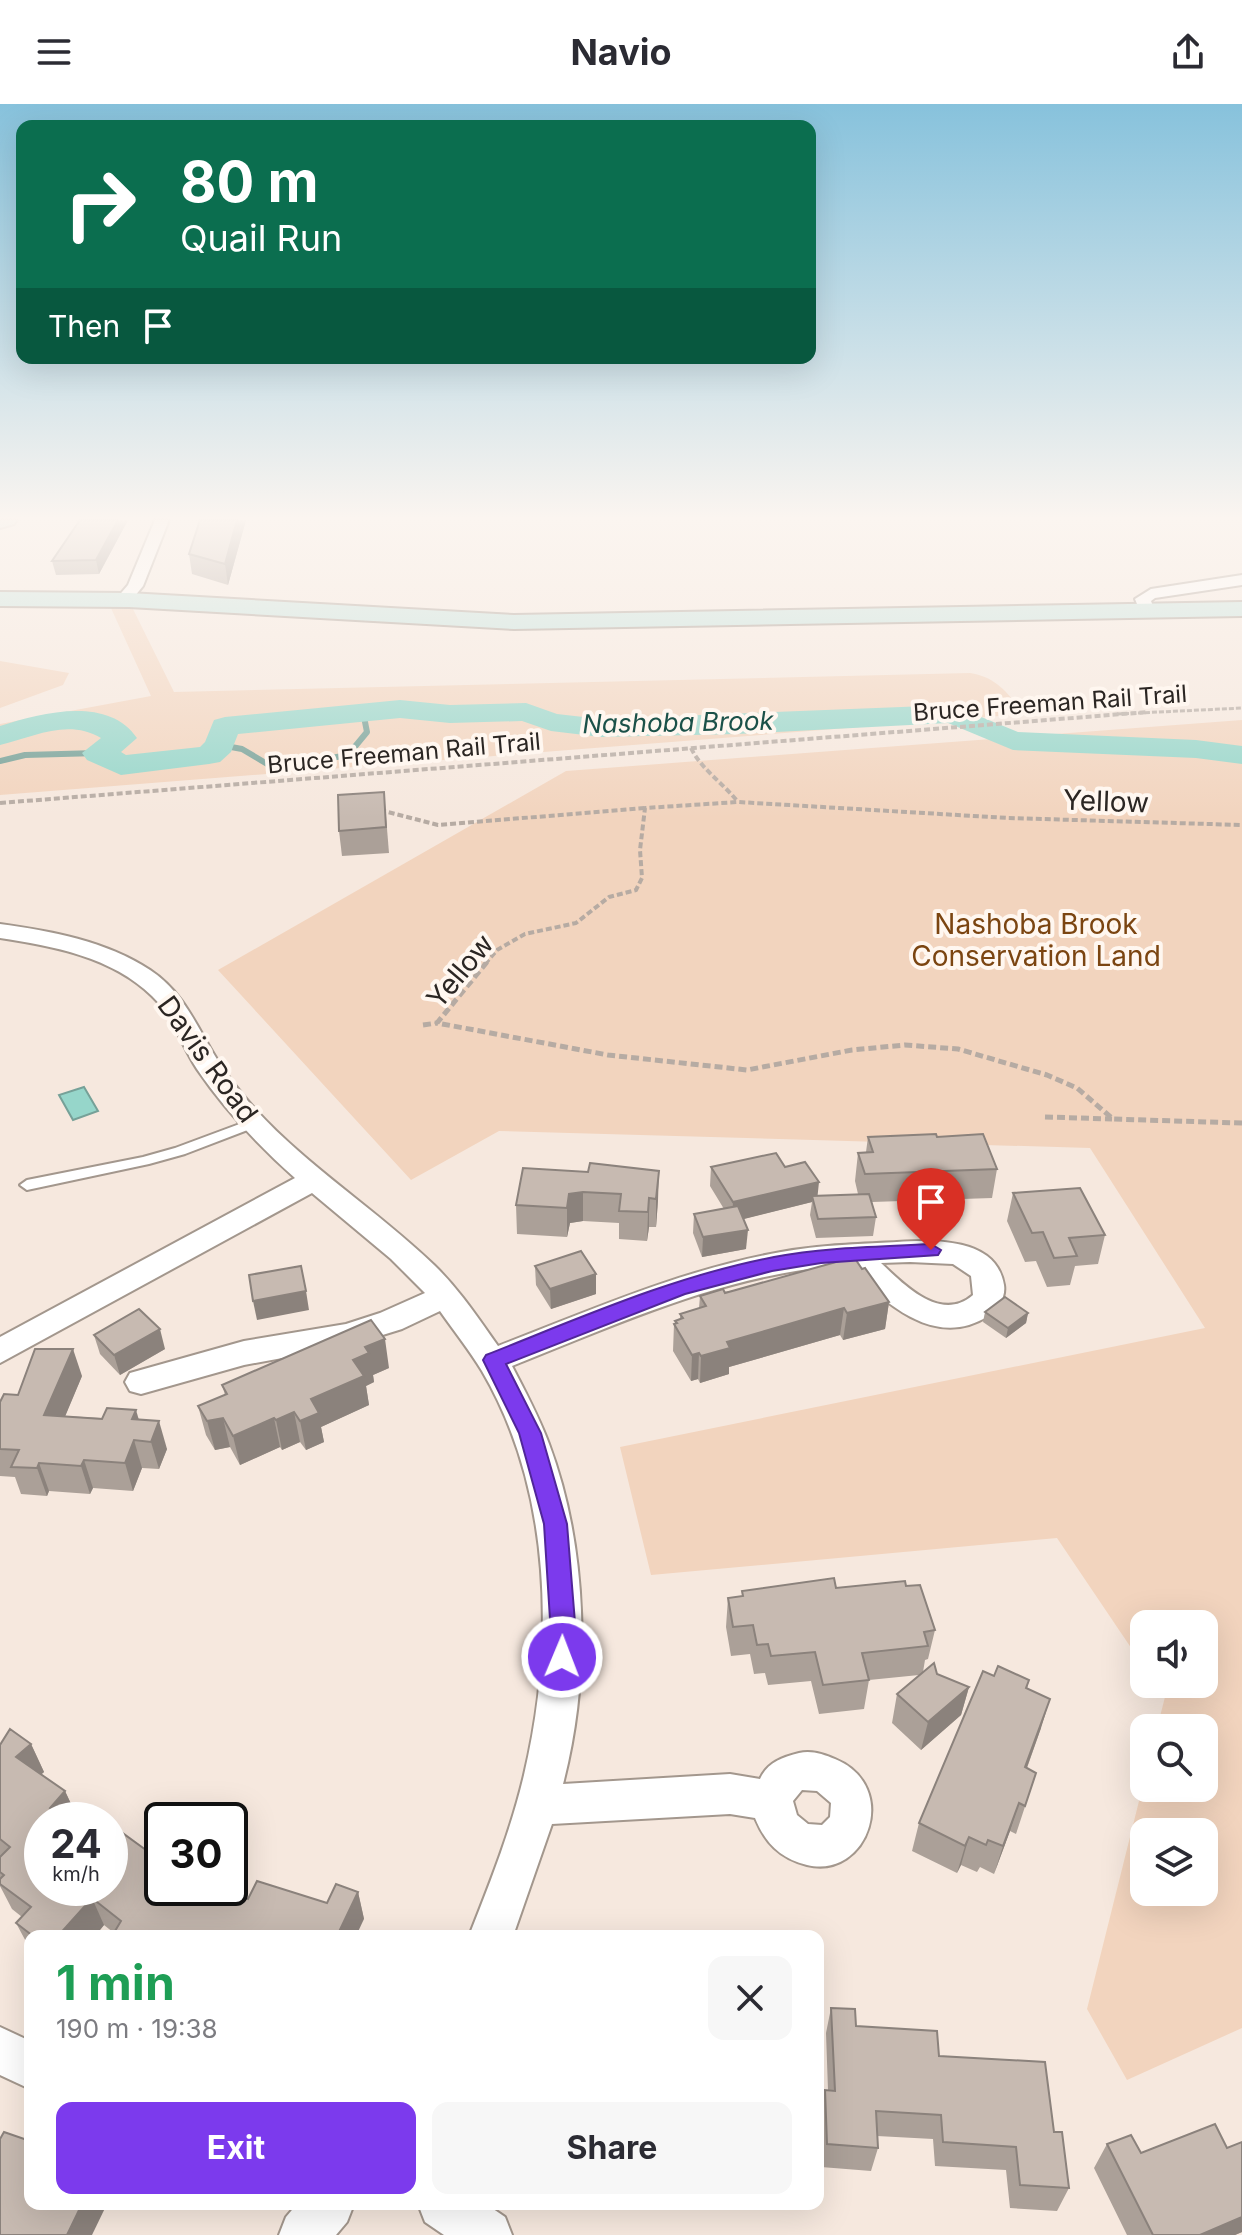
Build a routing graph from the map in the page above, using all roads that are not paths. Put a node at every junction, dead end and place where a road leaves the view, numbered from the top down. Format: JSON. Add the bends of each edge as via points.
{"nodes":[{"id":1,"x":423,"y":619,"type":"edge"},
{"id":2,"x":661,"y":619,"type":"edge"},
{"id":3,"x":0,"y":931,"type":"edge"},
{"id":4,"x":253,"y":1123,"type":"junction"},
{"id":5,"x":314,"y":1180,"type":"junction"},
{"id":6,"x":27,"y":1185,"type":"dead end"},
{"id":7,"x":854,"y":1255,"type":"edge"},
{"id":8,"x":446,"y":1296,"type":"junction"},
{"id":9,"x":0,"y":1351,"type":"edge"},
{"id":10,"x":494,"y":1360,"type":"junction"},
{"id":11,"x":141,"y":1382,"type":"dead end"},
{"id":12,"x":772,"y":1801,"type":"dead end"},
{"id":13,"x":538,"y":1805,"type":"junction"},
{"id":14,"x":494,"y":1930,"type":"edge"},
{"id":15,"x":0,"y":2050,"type":"edge"},
{"id":16,"x":24,"y":2063,"type":"edge"},
{"id":17,"x":324,"y":2210,"type":"edge"},
{"id":18,"x":452,"y":2210,"type":"edge"},
{"id":19,"x":304,"y":2235,"type":"edge"},
{"id":20,"x":487,"y":2235,"type":"edge"}],
"edges":[{"from":1,"to":2,"type":"main road"},
{"from":3,"to":4,"type":"street","name":"Davis Road","via":[[93,952],[142,977],[178,1010],[203,1059]]},
{"from":4,"to":5,"type":"street","name":"Davis Road"},
{"from":4,"to":6,"type":"lane","via":[[144,1161]]},
{"from":5,"to":8,"type":"street","name":"Davis Road"},
{"from":5,"to":9,"type":"street"},
{"from":7,"to":10,"type":"street","via":[[772,1264],[679,1288]]},
{"from":8,"to":10,"type":"street","name":"Davis Road"},
{"from":8,"to":11,"type":"street","via":[[347,1335],[244,1353]]},
{"from":10,"to":13,"type":"street","name":"Davis Road","via":[[530,1433],[555,1524],[564,1635]]},
{"from":12,"to":13,"type":"street","via":[[730,1794]]},
{"from":13,"to":14,"type":"street","name":"Davis Road"},
{"from":15,"to":16,"type":"street"},
{"from":17,"to":19,"type":"street"},
{"from":18,"to":20,"type":"street"}]}
